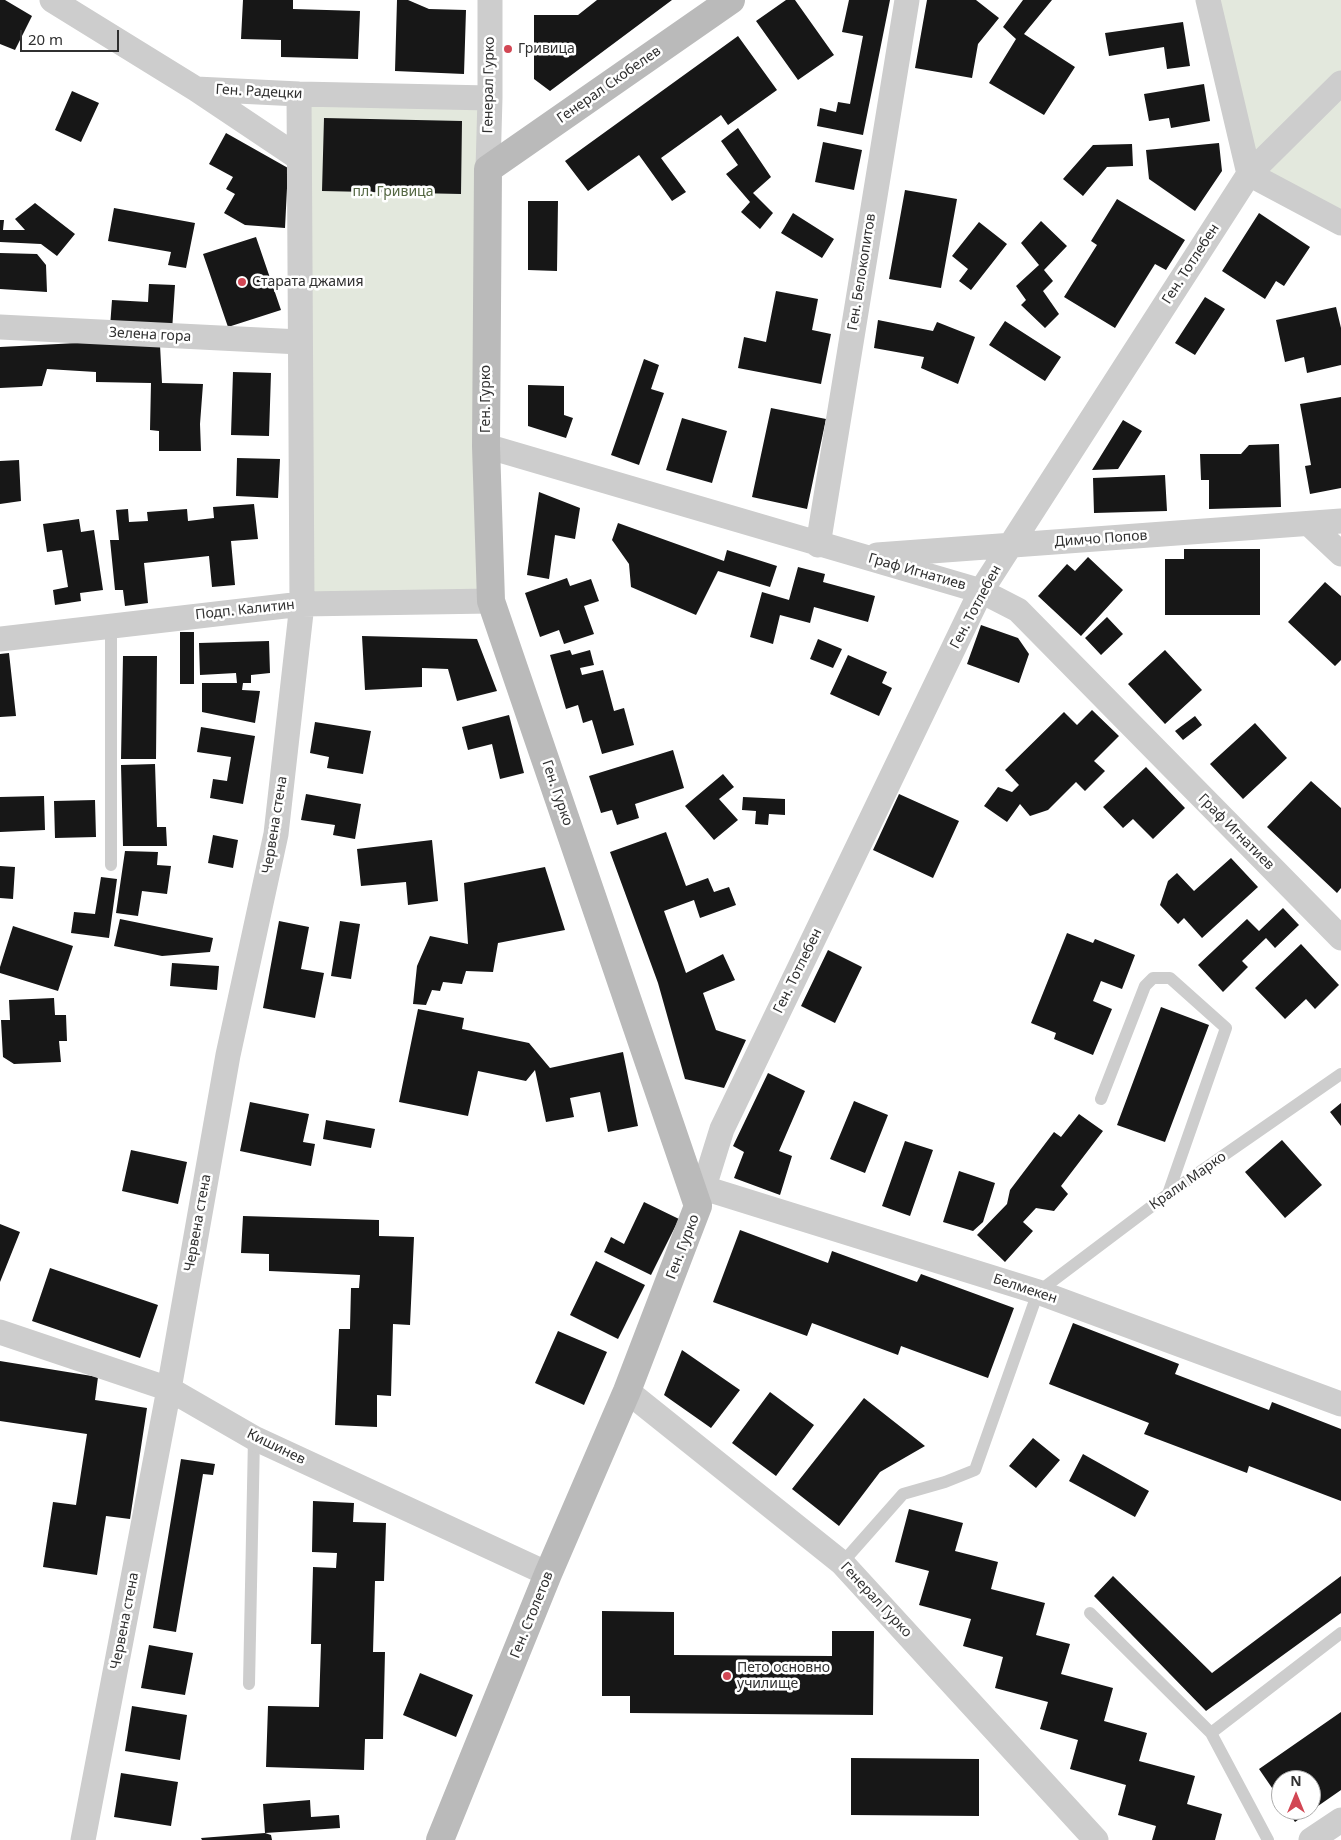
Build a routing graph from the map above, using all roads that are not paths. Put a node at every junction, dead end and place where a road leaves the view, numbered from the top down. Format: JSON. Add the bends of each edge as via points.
{"nodes":[{"id":1,"x":52,"y":0,"type":"edge"},
{"id":2,"x":490,"y":0,"type":"edge"},
{"id":3,"x":731,"y":0,"type":"edge"},
{"id":4,"x":907,"y":0,"type":"edge"},
{"id":5,"x":1208,"y":0,"type":"edge"},
{"id":6,"x":1341,"y":83,"type":"edge"},
{"id":7,"x":196,"y":88,"type":"junction"},
{"id":8,"x":299,"y":94,"type":"junction"},
{"id":9,"x":490,"y":98,"type":"junction"},
{"id":10,"x":299,"y":158,"type":"junction"},
{"id":11,"x":488,"y":169,"type":"junction"},
{"id":12,"x":1249,"y":174,"type":"junction"},
{"id":13,"x":1341,"y":222,"type":"edge"},
{"id":14,"x":0,"y":328,"type":"edge"},
{"id":15,"x":300,"y":342,"type":"junction"},
{"id":16,"x":486,"y":446,"type":"junction"},
{"id":17,"x":1341,"y":521,"type":"edge"},
{"id":18,"x":1309,"y":524,"type":"junction"},
{"id":19,"x":818,"y":545,"type":"junction"},
{"id":20,"x":1010,"y":546,"type":"junction"},
{"id":21,"x":1341,"y":554,"type":"edge"},
{"id":22,"x":861,"y":556,"type":"junction"},
{"id":23,"x":981,"y":591,"type":"junction"},
{"id":24,"x":491,"y":601,"type":"junction"},
{"id":25,"x":302,"y":604,"type":"junction"},
{"id":26,"x":111,"y":625,"type":"junction"},
{"id":27,"x":0,"y":639,"type":"edge"},
{"id":28,"x":111,"y":865,"type":"dead end"},
{"id":29,"x":1341,"y":938,"type":"edge"},
{"id":30,"x":1341,"y":1074,"type":"edge"},
{"id":31,"x":1101,"y":1100,"type":"dead end"},
{"id":32,"x":1168,"y":1194,"type":"junction"},
{"id":33,"x":701,"y":1197,"type":"junction"},
{"id":34,"x":1038,"y":1292,"type":"junction"},
{"id":35,"x":0,"y":1332,"type":"edge"},
{"id":36,"x":169,"y":1389,"type":"junction"},
{"id":37,"x":627,"y":1391,"type":"junction"},
{"id":38,"x":1341,"y":1404,"type":"edge"},
{"id":39,"x":254,"y":1438,"type":"junction"},
{"id":40,"x":842,"y":1563,"type":"junction"},
{"id":41,"x":548,"y":1574,"type":"junction"},
{"id":42,"x":1090,"y":1613,"type":"dead end"},
{"id":43,"x":1341,"y":1633,"type":"edge"},
{"id":44,"x":249,"y":1684,"type":"dead end"},
{"id":45,"x":1211,"y":1733,"type":"junction"},
{"id":46,"x":1341,"y":1820,"type":"edge"},
{"id":47,"x":83,"y":1840,"type":"edge"},
{"id":48,"x":440,"y":1840,"type":"edge"},
{"id":49,"x":1096,"y":1840,"type":"edge"},
{"id":50,"x":1268,"y":1840,"type":"edge"},
{"id":51,"x":1311,"y":1840,"type":"edge"}],
"edges":[{"from":1,"to":7,"type":"street","name":"Ген. Радецки"},
{"from":2,"to":9,"type":"street","name":"Генерал Гурко"},
{"from":3,"to":11,"type":"street","name":"Генерал Скобелев"},
{"from":4,"to":19,"type":"street","name":"Ген. Белокопитов"},
{"from":5,"to":12,"type":"street"},
{"from":6,"to":12,"type":"street","name":"Ген. Тотлебен"},
{"from":7,"to":8,"type":"street","name":"Ген. Радецки"},
{"from":7,"to":10,"type":"street"},
{"from":8,"to":9,"type":"street","name":"Ген. Радецки"},
{"from":8,"to":10,"type":"street","name":"Червена стена"},
{"from":9,"to":11,"type":"street","name":"Генерал Гурко"},
{"from":10,"to":15,"type":"street","name":"Червена стена"},
{"from":11,"to":16,"type":"street","name":"Ген. Гурко"},
{"from":12,"to":13,"type":"street"},
{"from":12,"to":20,"type":"street","name":"Ген. Тотлебен"},
{"from":14,"to":15,"type":"street","name":"Зелена гора"},
{"from":15,"to":25,"type":"street","name":"Червена стена"},
{"from":16,"to":19,"type":"street","name":"Граф Игнатиев"},
{"from":16,"to":24,"type":"street","name":"Ген. Гурко"},
{"from":17,"to":18,"type":"street","name":"Димчо Попов"},
{"from":18,"to":20,"type":"street","name":"Димчо Попов"},
{"from":18,"to":21,"type":"street"},
{"from":19,"to":22,"type":"street","name":"Граф Игнатиев"},
{"from":20,"to":22,"type":"street","name":"Димчо Попов"},
{"from":20,"to":23,"type":"street","name":"Ген. Тотлебен"},
{"from":22,"to":23,"type":"street","name":"Граф Игнатиев"},
{"from":23,"to":29,"type":"street","name":"Граф Игнатиев","via":[[1018,610]]},
{"from":23,"to":33,"type":"street","name":"Ген. Тотлебен","via":[[722,1129]]},
{"from":24,"to":25,"type":"street","name":"Подп. Калитин"},
{"from":24,"to":33,"type":"street","name":"Ген. Гурко"},
{"from":25,"to":26,"type":"street","name":"Подп. Калитин"},
{"from":25,"to":36,"type":"street","name":"Червена стена","via":[[276,834],[228,1055]]},
{"from":26,"to":27,"type":"street","name":"Подп. Калитин"},
{"from":26,"to":28,"type":"lane"},
{"from":30,"to":32,"type":"lane","name":"Крали Марко"},
{"from":31,"to":32,"type":"lane","via":[[1145,986],[1153,978],[1170,978],[1226,1028]]},
{"from":32,"to":34,"type":"lane","name":"Крали Марко"},
{"from":33,"to":34,"type":"street","name":"Белмекен"},
{"from":33,"to":37,"type":"street","name":"Ген. Гурко"},
{"from":34,"to":38,"type":"street","name":"Белмекен"},
{"from":34,"to":40,"type":"lane","via":[[974,1470],[903,1494]]},
{"from":35,"to":36,"type":"street","name":"Кишинев"},
{"from":36,"to":39,"type":"street","name":"Кишинев"},
{"from":36,"to":47,"type":"street","name":"Червена стена"},
{"from":37,"to":40,"type":"street","name":"Генерал Гурко"},
{"from":37,"to":41,"type":"street","name":"Ген. Столетов"},
{"from":39,"to":41,"type":"street","name":"Кишинев"},
{"from":39,"to":44,"type":"lane"},
{"from":40,"to":49,"type":"street","name":"Генерал Гурко"},
{"from":41,"to":48,"type":"street","name":"Ген. Столетов"},
{"from":42,"to":45,"type":"lane"},
{"from":43,"to":45,"type":"lane"},
{"from":45,"to":50,"type":"lane"},
{"from":46,"to":51,"type":"street"}]}
